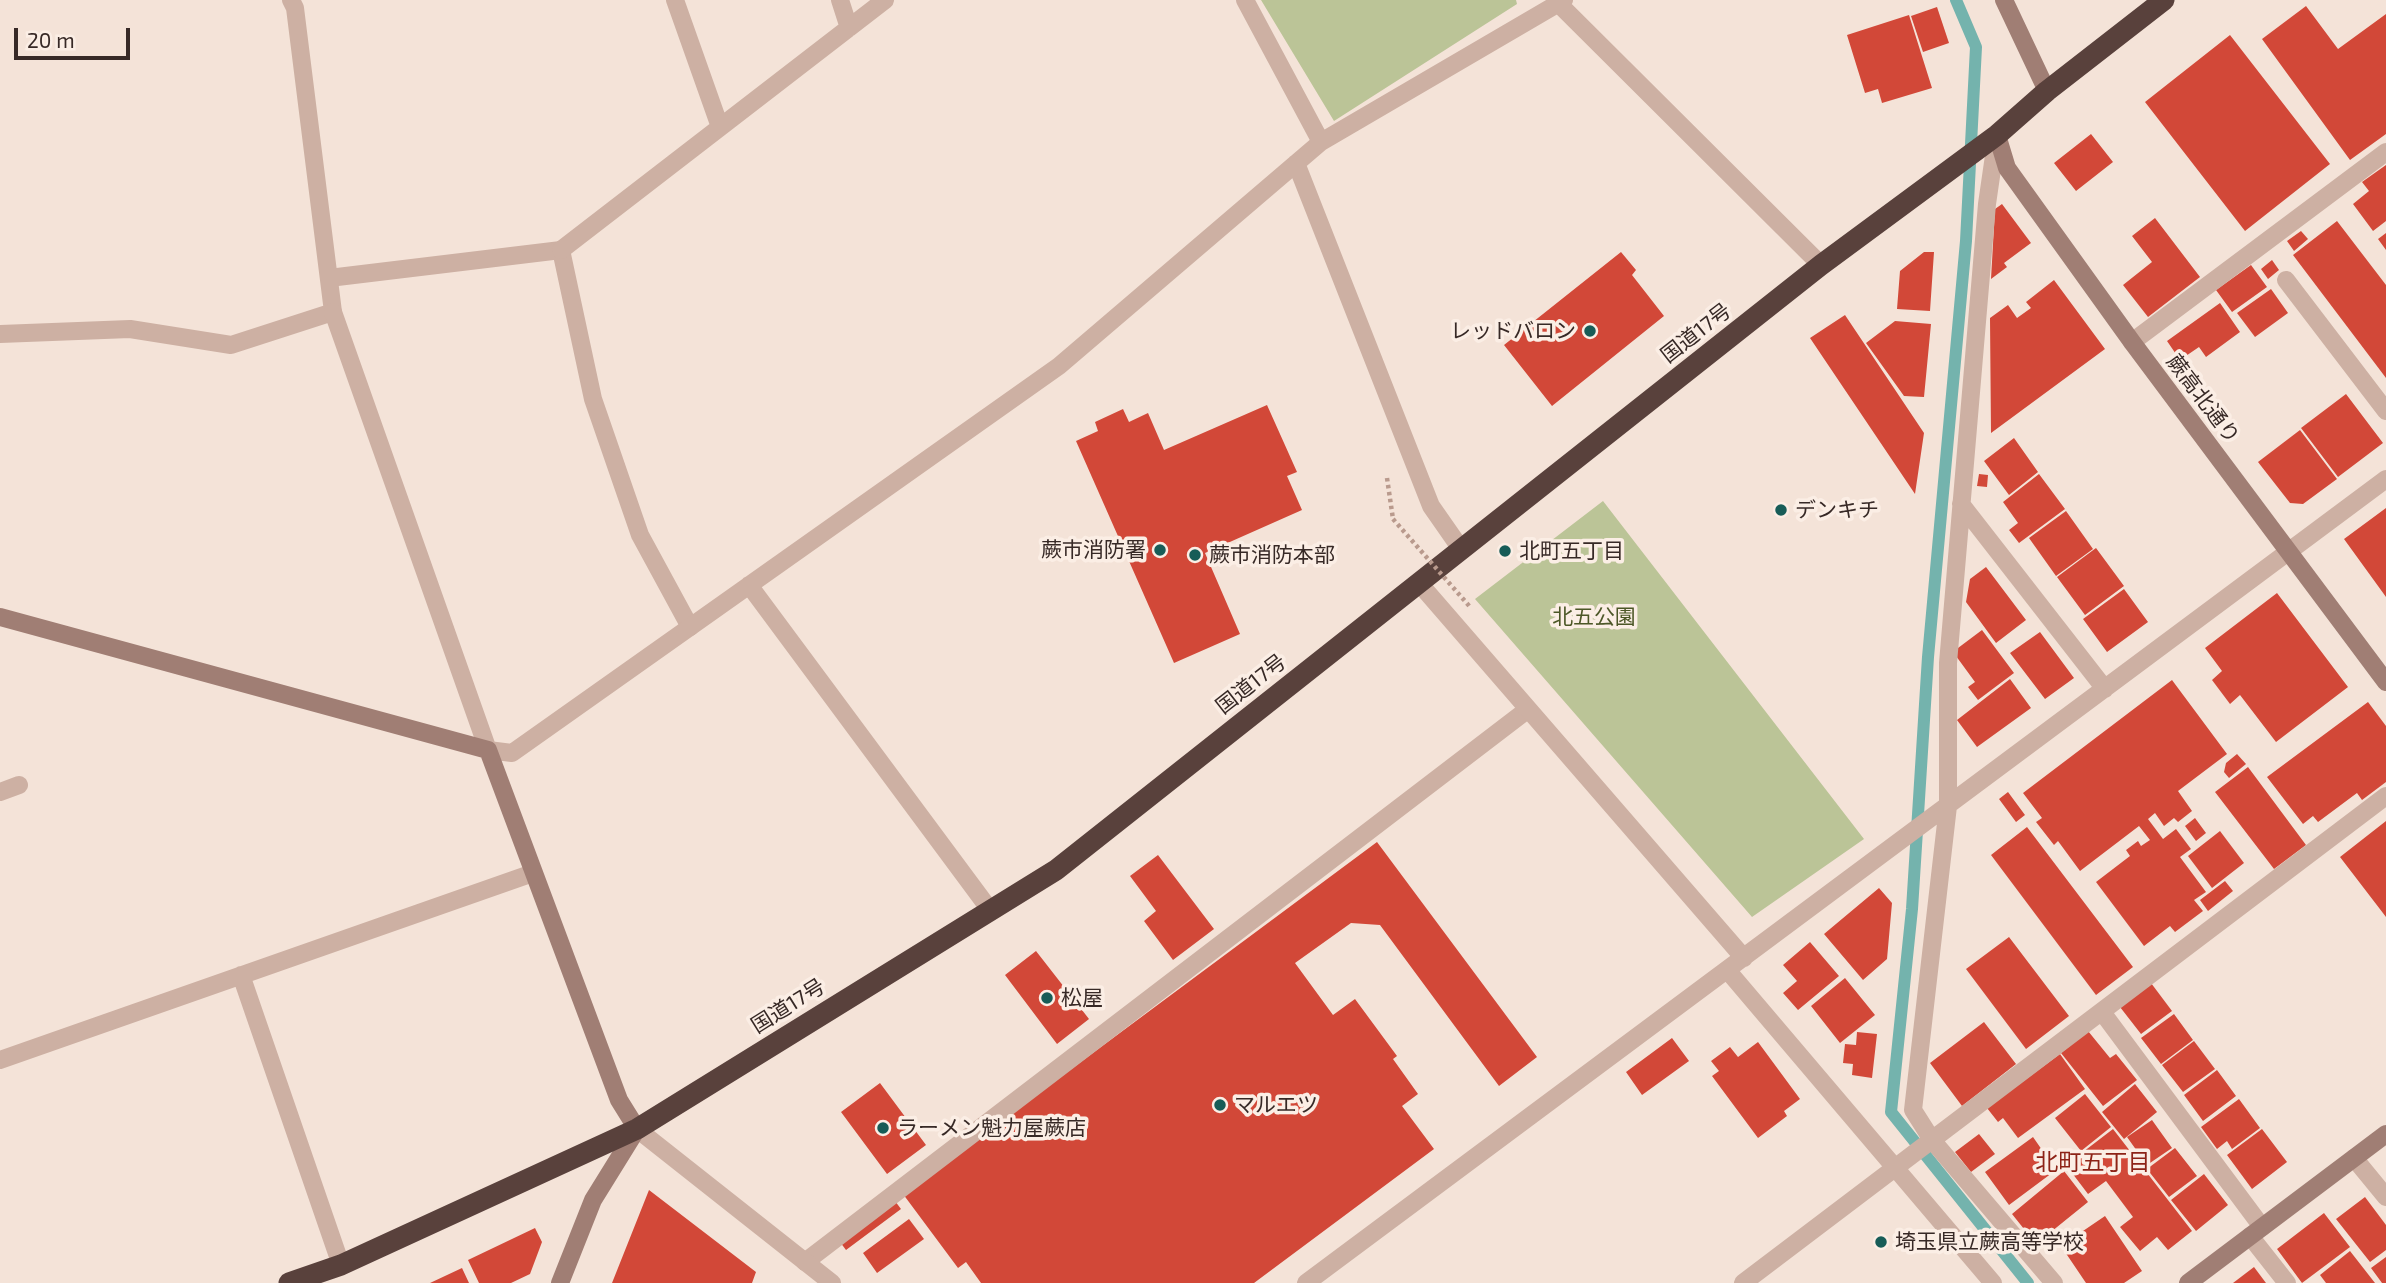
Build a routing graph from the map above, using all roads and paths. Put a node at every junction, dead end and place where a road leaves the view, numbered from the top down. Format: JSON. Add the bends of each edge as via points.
{"nodes":[{"id":1,"x":291,"y":0,"type":"edge"},
{"id":2,"x":675,"y":0,"type":"edge"},
{"id":3,"x":840,"y":0,"type":"edge"},
{"id":4,"x":885,"y":0,"type":"edge"},
{"id":5,"x":1245,"y":0,"type":"edge"},
{"id":6,"x":2004,"y":0,"type":"edge"},
{"id":7,"x":2164,"y":0,"type":"edge"},
{"id":8,"x":1561,"y":2,"type":"edge"},
{"id":9,"x":849,"y":28,"type":"junction"},
{"id":10,"x":2047,"y":91,"type":"junction"},
{"id":11,"x":720,"y":127,"type":"junction"},
{"id":12,"x":1992,"y":139,"type":"junction"},
{"id":13,"x":1321,"y":142,"type":"junction"},
{"id":14,"x":2386,"y":152,"type":"edge"},
{"id":15,"x":1296,"y":163,"type":"junction"},
{"id":16,"x":561,"y":250,"type":"junction"},
{"id":17,"x":1821,"y":265,"type":"junction"},
{"id":18,"x":329,"y":278,"type":"junction"},
{"id":19,"x":2286,"y":280,"type":"dead end"},
{"id":20,"x":333,"y":312,"type":"junction"},
{"id":21,"x":0,"y":334,"type":"edge"},
{"id":22,"x":2132,"y":342,"type":"junction"},
{"id":23,"x":2386,"y":411,"type":"edge"},
{"id":24,"x":1385,"y":465,"type":"dead end"},
{"id":25,"x":2386,"y":479,"type":"edge"},
{"id":26,"x":1961,"y":505,"type":"junction"},
{"id":27,"x":1461,"y":550,"type":"junction"},
{"id":28,"x":2288,"y":553,"type":"junction"},
{"id":29,"x":1419,"y":583,"type":"junction"},
{"id":30,"x":750,"y":585,"type":"junction"},
{"id":31,"x":1471,"y":608,"type":"dead end"},
{"id":32,"x":0,"y":617,"type":"edge"},
{"id":33,"x":690,"y":627,"type":"junction"},
{"id":34,"x":2386,"y":682,"type":"edge"},
{"id":35,"x":2105,"y":689,"type":"junction"},
{"id":36,"x":1527,"y":710,"type":"junction"},
{"id":37,"x":488,"y":750,"type":"junction"},
{"id":38,"x":19,"y":785,"type":"dead end"},
{"id":39,"x":0,"y":792,"type":"edge"},
{"id":40,"x":2386,"y":796,"type":"edge"},
{"id":41,"x":1941,"y":811,"type":"junction"},
{"id":42,"x":533,"y":873,"type":"junction"},
{"id":43,"x":990,"y":911,"type":"junction"},
{"id":44,"x":1744,"y":958,"type":"junction"},
{"id":45,"x":1728,"y":971,"type":"junction"},
{"id":46,"x":242,"y":975,"type":"junction"},
{"id":47,"x":2102,"y":1012,"type":"junction"},
{"id":48,"x":0,"y":1060,"type":"edge"},
{"id":49,"x":637,"y":1129,"type":"junction"},
{"id":50,"x":2386,"y":1134,"type":"edge"},
{"id":51,"x":1931,"y":1141,"type":"junction"},
{"id":52,"x":2354,"y":1158,"type":"junction"},
{"id":53,"x":1900,"y":1164,"type":"junction"},
{"id":54,"x":2386,"y":1198,"type":"edge"},
{"id":55,"x":2256,"y":1231,"type":"junction"},
{"id":56,"x":805,"y":1262,"type":"junction"},
{"id":57,"x":341,"y":1265,"type":"junction"},
{"id":58,"x":289,"y":1283,"type":"edge"},
{"id":59,"x":560,"y":1283,"type":"edge"},
{"id":60,"x":832,"y":1283,"type":"edge"},
{"id":61,"x":1306,"y":1283,"type":"edge"},
{"id":62,"x":1743,"y":1283,"type":"edge"},
{"id":63,"x":1993,"y":1283,"type":"edge"},
{"id":64,"x":2054,"y":1283,"type":"edge"},
{"id":65,"x":2188,"y":1283,"type":"edge"},
{"id":66,"x":2287,"y":1283,"type":"edge"}],
"edges":[{"from":1,"to":18,"type":"street"},
{"from":2,"to":11,"type":"street"},
{"from":3,"to":9,"type":"street"},
{"from":4,"to":9,"type":"street"},
{"from":5,"to":13,"type":"street"},
{"from":6,"to":10,"type":"street"},
{"from":7,"to":10,"type":"highway","name":"国道17号"},
{"from":8,"to":13,"type":"street"},
{"from":8,"to":17,"type":"street"},
{"from":9,"to":11,"type":"street"},
{"from":10,"to":12,"type":"highway","name":"国道17号"},
{"from":11,"to":16,"type":"street"},
{"from":12,"to":17,"type":"highway","name":"国道17号"},
{"from":12,"to":22,"type":"street","name":"蕨高北通り","via":[[2007,168]]},
{"from":12,"to":26,"type":"street"},
{"from":13,"to":15,"type":"street"},
{"from":14,"to":22,"type":"street"},
{"from":15,"to":27,"type":"street","via":[[1431,506]]},
{"from":15,"to":30,"type":"street","via":[[1059,366]]},
{"from":16,"to":18,"type":"street"},
{"from":16,"to":33,"type":"street","via":[[593,399],[640,535]]},
{"from":17,"to":27,"type":"highway","name":"国道17号"},
{"from":18,"to":20,"type":"street"},
{"from":19,"to":23,"type":"street"},
{"from":20,"to":21,"type":"street","via":[[231,345],[130,329]]},
{"from":20,"to":37,"type":"street"},
{"from":22,"to":28,"type":"street","name":"蕨高北通り"},
{"from":24,"to":31,"type":"path","bridge":true,"via":[[1393,519]]},
{"from":25,"to":28,"type":"street"},
{"from":26,"to":35,"type":"street"},
{"from":26,"to":41,"type":"street"},
{"from":27,"to":29,"type":"highway","name":"国道17号"},
{"from":28,"to":34,"type":"street","name":"蕨高北通り"},
{"from":28,"to":35,"type":"street"},
{"from":29,"to":36,"type":"street"},
{"from":29,"to":43,"type":"highway","name":"国道17号","via":[[1056,870]]},
{"from":30,"to":33,"type":"street"},
{"from":30,"to":43,"type":"street"},
{"from":32,"to":37,"type":"street"},
{"from":33,"to":37,"type":"street","via":[[512,753]]},
{"from":35,"to":41,"type":"street"},
{"from":36,"to":44,"type":"street"},
{"from":36,"to":56,"type":"street"},
{"from":37,"to":42,"type":"street"},
{"from":38,"to":39,"type":"street"},
{"from":40,"to":47,"type":"street"},
{"from":41,"to":44,"type":"street"},
{"from":41,"to":51,"type":"street","via":[[1913,1110]]},
{"from":42,"to":46,"type":"street"},
{"from":42,"to":49,"type":"street","via":[[619,1100]]},
{"from":43,"to":49,"type":"highway","name":"国道17号"},
{"from":44,"to":45,"type":"street"},
{"from":45,"to":53,"type":"street"},
{"from":45,"to":61,"type":"street"},
{"from":46,"to":48,"type":"street"},
{"from":46,"to":57,"type":"street"},
{"from":47,"to":51,"type":"street"},
{"from":47,"to":55,"type":"street"},
{"from":49,"to":56,"type":"street"},
{"from":49,"to":57,"type":"highway","name":"国道17号"},
{"from":49,"to":59,"type":"street","via":[[593,1200]]},
{"from":50,"to":52,"type":"street"},
{"from":51,"to":53,"type":"street"},
{"from":51,"to":64,"type":"street"},
{"from":52,"to":54,"type":"street"},
{"from":52,"to":55,"type":"street"},
{"from":53,"to":62,"type":"street"},
{"from":53,"to":63,"type":"street"},
{"from":55,"to":65,"type":"street"},
{"from":55,"to":66,"type":"street"},
{"from":56,"to":60,"type":"street"},
{"from":57,"to":58,"type":"highway","name":"国道17号"}]}
